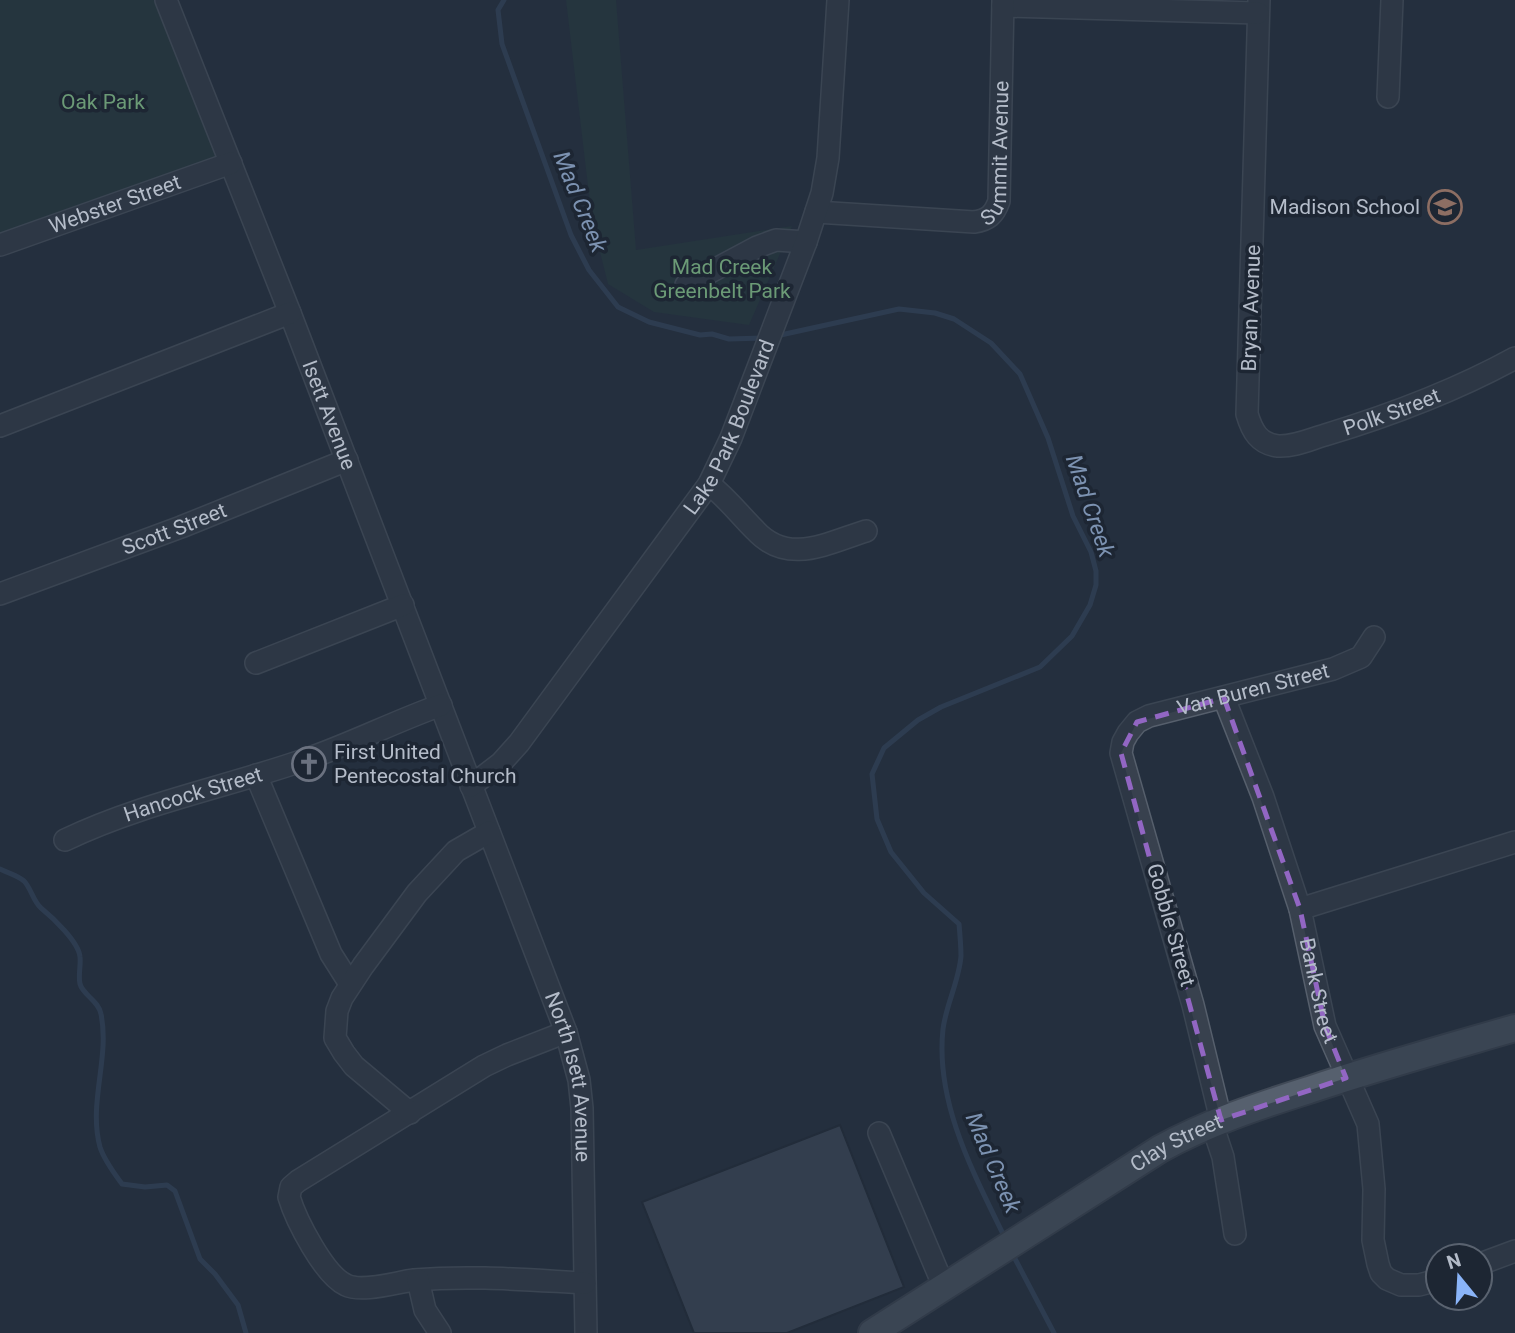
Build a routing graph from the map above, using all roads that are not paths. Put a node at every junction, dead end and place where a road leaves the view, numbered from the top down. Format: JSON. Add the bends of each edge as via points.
{"nodes":[{"id":1,"x":166,"y":0,"type":"edge"},
{"id":2,"x":838,"y":0,"type":"edge"},
{"id":3,"x":1392,"y":0,"type":"edge"},
{"id":4,"x":1003,"y":3,"type":"edge"},
{"id":5,"x":1124,"y":5,"type":"edge"},
{"id":6,"x":1258,"y":6,"type":"edge"},
{"id":7,"x":1388,"y":97,"type":"dead end"},
{"id":8,"x":231,"y":163,"type":"junction"},
{"id":9,"x":816,"y":212,"type":"junction"},
{"id":10,"x":806,"y":242,"type":"junction"},
{"id":11,"x":0,"y":245,"type":"edge"},
{"id":12,"x":686,"y":285,"type":"dead end"},
{"id":13,"x":290,"y":313,"type":"junction"},
{"id":14,"x":1515,"y":358,"type":"edge"},
{"id":15,"x":0,"y":426,"type":"edge"},
{"id":16,"x":1264,"y":442,"type":"joint"},
{"id":17,"x":347,"y":460,"type":"junction"},
{"id":18,"x":709,"y":484,"type":"junction"},
{"id":19,"x":866,"y":531,"type":"dead end"},
{"id":20,"x":0,"y":594,"type":"edge"},
{"id":21,"x":403,"y":605,"type":"junction"},
{"id":22,"x":1374,"y":637,"type":"dead end"},
{"id":23,"x":256,"y":663,"type":"dead end"},
{"id":24,"x":1224,"y":698,"type":"junction"},
{"id":25,"x":441,"y":705,"type":"junction"},
{"id":26,"x":1128,"y":733,"type":"joint"},
{"id":27,"x":256,"y":775,"type":"junction"},
{"id":28,"x":471,"y":786,"type":"junction"},
{"id":29,"x":489,"y":832,"type":"junction"},
{"id":30,"x":65,"y":840,"type":"dead end"},
{"id":31,"x":1515,"y":842,"type":"edge"},
{"id":32,"x":1300,"y":909,"type":"junction"},
{"id":33,"x":350,"y":985,"type":"junction"},
{"id":34,"x":1515,"y":1028,"type":"edge"},
{"id":35,"x":566,"y":1032,"type":"junction"},
{"id":36,"x":1346,"y":1077,"type":"junction"},
{"id":37,"x":410,"y":1113,"type":"junction"},
{"id":38,"x":1216,"y":1122,"type":"junction"},
{"id":39,"x":879,"y":1133,"type":"dead end"},
{"id":40,"x":1236,"y":1234,"type":"dead end"},
{"id":41,"x":1515,"y":1251,"type":"edge"},
{"id":42,"x":1494,"y":1259,"type":"edge"},
{"id":43,"x":418,"y":1280,"type":"junction"},
{"id":44,"x":585,"y":1283,"type":"junction"},
{"id":45,"x":1424,"y":1284,"type":"edge"},
{"id":46,"x":944,"y":1287,"type":"junction"},
{"id":47,"x":440,"y":1333,"type":"edge"},
{"id":48,"x":586,"y":1333,"type":"edge"},
{"id":49,"x":872,"y":1333,"type":"edge"}],
"edges":[{"from":1,"to":8,"type":"street","name":"Isett Avenue"},
{"from":2,"to":9,"type":"street","name":"Lake Park Boulevard","via":[[828,158]]},
{"from":3,"to":7,"type":"street"},
{"from":4,"to":5,"type":"street"},
{"from":4,"to":9,"type":"street","name":"Summit Avenue","via":[[999,201],[995,212],[985,220],[966,222]]},
{"from":5,"to":6,"type":"street"},
{"from":6,"to":16,"type":"street","name":"Bryan Avenue","via":[[1247,414],[1251,429]]},
{"from":8,"to":11,"type":"street","name":"Webster Street"},
{"from":8,"to":13,"type":"street","name":"Isett Avenue"},
{"from":9,"to":10,"type":"street","name":"Lake Park Boulevard"},
{"from":10,"to":12,"type":"street","via":[[776,240]]},
{"from":10,"to":18,"type":"street","name":"Lake Park Boulevard"},
{"from":13,"to":15,"type":"street"},
{"from":13,"to":17,"type":"street","name":"Isett Avenue"},
{"from":14,"to":16,"type":"street","name":"Polk Street","via":[[1368,422],[1293,444]]},
{"from":17,"to":20,"type":"street","name":"Scott Street"},
{"from":17,"to":21,"type":"street","name":"Isett Avenue"},
{"from":18,"to":19,"type":"street","via":[[757,533],[783,550],[802,551]]},
{"from":18,"to":28,"type":"street","name":"Lake Park Boulevard","via":[[519,743]]},
{"from":21,"to":23,"type":"street"},
{"from":21,"to":25,"type":"street","name":"Isett Avenue"},
{"from":22,"to":24,"type":"street","name":"Van Buren Street","via":[[1361,657],[1351,663]]},
{"from":24,"to":26,"type":"street","name":"Van Buren Street","via":[[1149,716]]},
{"from":24,"to":32,"type":"street","name":"Bank Street"},
{"from":25,"to":27,"type":"street","name":"Hancock Street"},
{"from":25,"to":28,"type":"street","name":"Isett Avenue"},
{"from":26,"to":38,"type":"street","name":"Gobble Street","via":[[1121,753],[1193,1005]]},
{"from":27,"to":30,"type":"street","name":"Hancock Street","via":[[149,806]]},
{"from":27,"to":33,"type":"street","via":[[331,954]]},
{"from":28,"to":29,"type":"street","name":"Isett Avenue"},
{"from":29,"to":33,"type":"street","via":[[445,862],[397,918]]},
{"from":29,"to":35,"type":"street","name":"North Isett Avenue"},
{"from":31,"to":32,"type":"street"},
{"from":32,"to":36,"type":"street","name":"Bank Street","via":[[1325,1026]]},
{"from":33,"to":37,"type":"street","via":[[337,1011],[335,1038],[354,1066]]},
{"from":34,"to":36,"type":"main road","name":"Clay Street"},
{"from":35,"to":37,"type":"street","via":[[484,1066]]},
{"from":35,"to":44,"type":"street","name":"North Isett Avenue","via":[[582,1108]]},
{"from":36,"to":38,"type":"main road","name":"Clay Street"},
{"from":36,"to":45,"type":"street","name":"Bank Street","via":[[1368,1124],[1373,1240],[1381,1273],[1394,1282]]},
{"from":37,"to":43,"type":"street","via":[[298,1181],[289,1197],[326,1266],[348,1287]]},
{"from":38,"to":40,"type":"street","name":"Gobble Street"},
{"from":38,"to":46,"type":"main road","name":"Clay Street","via":[[1160,1149]]},
{"from":39,"to":46,"type":"street"},
{"from":41,"to":42,"type":"street"},
{"from":43,"to":44,"type":"street","via":[[466,1277]]},
{"from":43,"to":47,"type":"street","via":[[425,1310]]},
{"from":44,"to":48,"type":"street","name":"North Isett Avenue"},
{"from":46,"to":49,"type":"main road","name":"Clay Street"}]}
